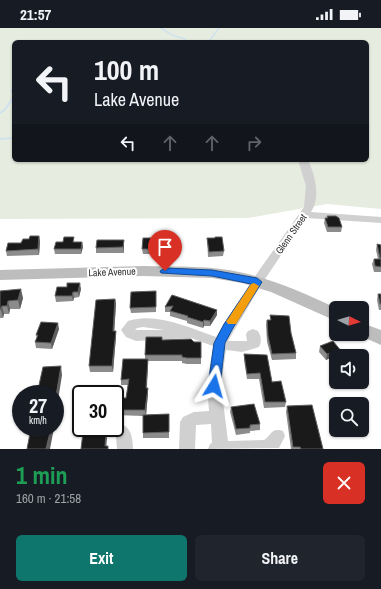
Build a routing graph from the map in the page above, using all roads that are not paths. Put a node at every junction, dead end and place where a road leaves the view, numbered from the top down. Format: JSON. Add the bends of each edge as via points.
{"nodes":[{"id":1,"x":304,"y":162,"type":"edge"},
{"id":2,"x":305,"y":215,"type":"junction"},
{"id":3,"x":381,"y":220,"type":"edge"},
{"id":4,"x":0,"y":276,"type":"edge"},
{"id":5,"x":257,"y":282,"type":"junction"},
{"id":6,"x":329,"y":312,"type":"edge"},
{"id":7,"x":369,"y":332,"type":"edge"},
{"id":8,"x":189,"y":334,"type":"dead end"},
{"id":9,"x":253,"y":334,"type":"dead end"},
{"id":10,"x":381,"y":338,"type":"edge"},
{"id":11,"x":220,"y":343,"type":"junction"},
{"id":12,"x":217,"y":417,"type":"junction"},
{"id":13,"x":124,"y":434,"type":"edge"},
{"id":14,"x":277,"y":436,"type":"dead end"},
{"id":15,"x":125,"y":449,"type":"edge"},
{"id":16,"x":187,"y":449,"type":"edge"},
{"id":17,"x":218,"y":449,"type":"edge"}],
"edges":[{"from":1,"to":2,"type":"street","name":"Glenn Street","via":[[311,193]]},
{"from":2,"to":3,"type":"street"},
{"from":2,"to":5,"type":"street","name":"Glenn Street"},
{"from":4,"to":5,"type":"main road","name":"Lake Avenue","via":[[176,271],[218,274]]},
{"from":5,"to":6,"type":"main road","name":"Lake Avenue","via":[[296,295]]},
{"from":5,"to":11,"type":"street","name":"Glenn Street"},
{"from":7,"to":10,"type":"main road"},
{"from":8,"to":11,"type":"street"},
{"from":9,"to":11,"type":"street","via":[[254,343],[250,346]]},
{"from":11,"to":12,"type":"street","name":"Glenn Street","via":[[214,386]]},
{"from":12,"to":16,"type":"street","via":[[196,418],[188,422]]},
{"from":12,"to":17,"type":"street","name":"Glenn Street"},
{"from":13,"to":15,"type":"street"},
{"from":14,"to":17,"type":"street","via":[[267,447]]}]}
